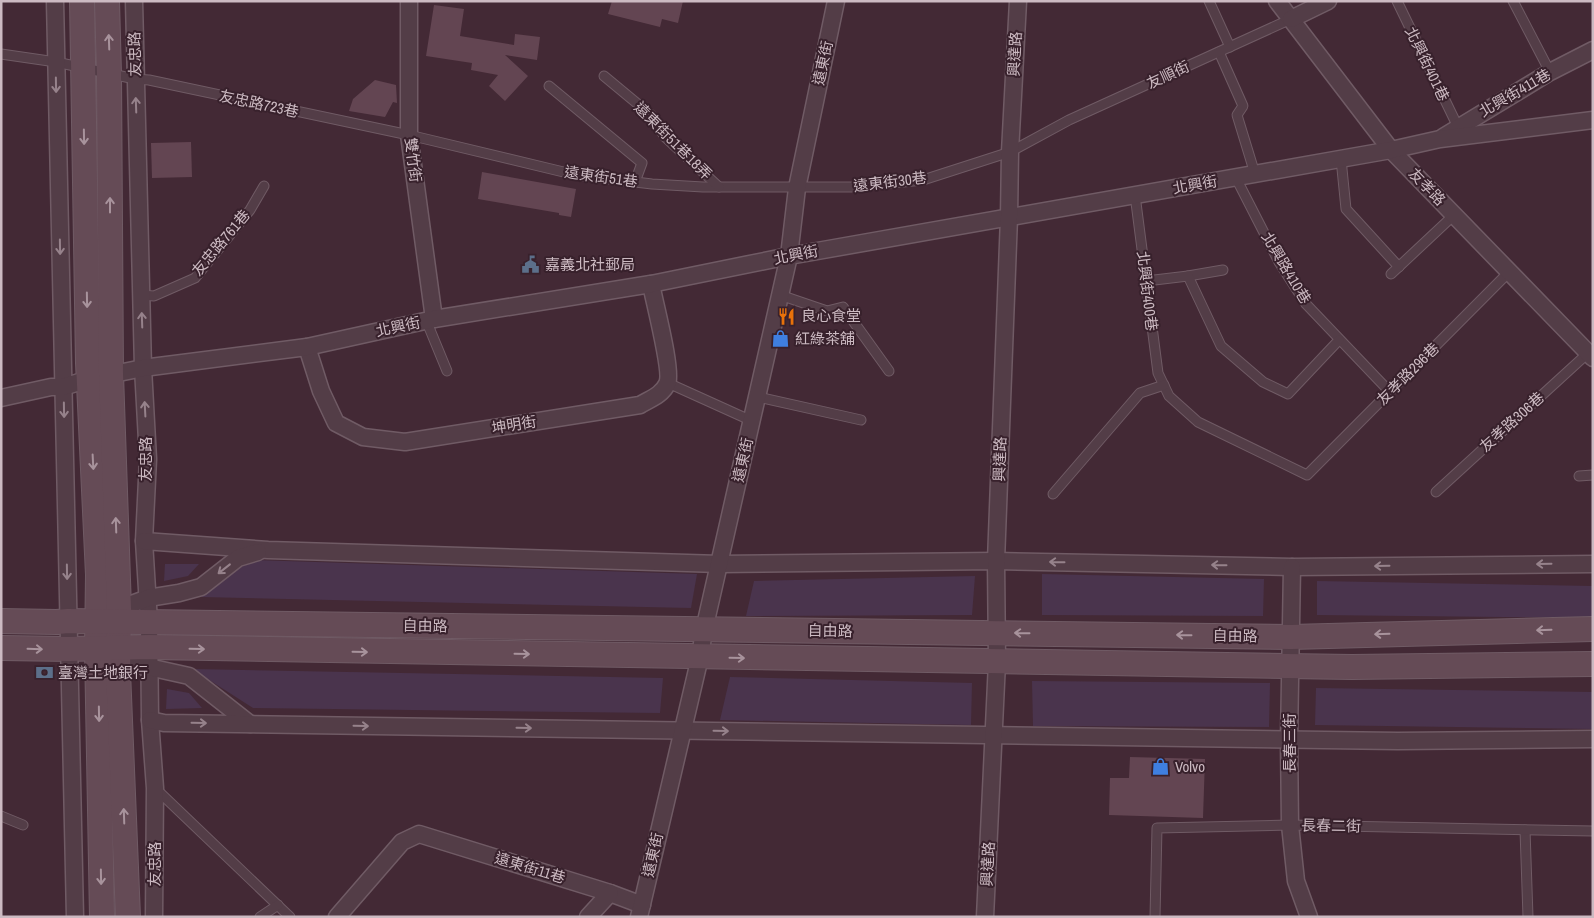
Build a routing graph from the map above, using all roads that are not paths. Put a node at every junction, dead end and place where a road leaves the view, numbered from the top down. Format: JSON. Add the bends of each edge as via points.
{"nodes":[{"id":1,"x":54,"y":1,"type":"edge"},
{"id":2,"x":82,"y":1,"type":"edge"},
{"id":3,"x":107,"y":1,"type":"edge"},
{"id":4,"x":134,"y":1,"type":"edge"},
{"id":5,"x":409,"y":1,"type":"edge"},
{"id":6,"x":836,"y":1,"type":"edge"},
{"id":7,"x":1018,"y":1,"type":"edge"},
{"id":8,"x":1209,"y":1,"type":"edge"},
{"id":9,"x":1277,"y":1,"type":"edge"},
{"id":10,"x":1328,"y":1,"type":"edge"},
{"id":11,"x":1397,"y":1,"type":"edge"},
{"id":12,"x":1513,"y":1,"type":"edge"},
{"id":13,"x":1291,"y":18,"type":"junction"},
{"id":14,"x":1230,"y":47,"type":"junction"},
{"id":15,"x":1593,"y":50,"type":"edge"},
{"id":16,"x":1219,"y":52,"type":"junction"},
{"id":17,"x":1,"y":54,"type":"edge"},
{"id":18,"x":56,"y":62,"type":"junction"},
{"id":19,"x":83,"y":68,"type":"junction"},
{"id":20,"x":1550,"y":72,"type":"junction"},
{"id":21,"x":109,"y":74,"type":"junction"},
{"id":22,"x":604,"y":76,"type":"dead end"},
{"id":23,"x":135,"y":79,"type":"junction"},
{"id":24,"x":549,"y":86,"type":"dead end"},
{"id":25,"x":1593,"y":120,"type":"edge"},
{"id":26,"x":1458,"y":127,"type":"junction"},
{"id":27,"x":409,"y":136,"type":"junction"},
{"id":28,"x":1440,"y":139,"type":"junction"},
{"id":29,"x":1391,"y":150,"type":"junction"},
{"id":30,"x":1010,"y":152,"type":"junction"},
{"id":31,"x":1341,"y":159,"type":"junction"},
{"id":32,"x":1255,"y":174,"type":"junction"},
{"id":33,"x":1236,"y":178,"type":"junction"},
{"id":34,"x":635,"y":182,"type":"junction"},
{"id":35,"x":264,"y":186,"type":"dead end"},
{"id":36,"x":719,"y":187,"type":"junction"},
{"id":37,"x":797,"y":188,"type":"junction"},
{"id":38,"x":1135,"y":196,"type":"junction"},
{"id":39,"x":1454,"y":215,"type":"junction"},
{"id":40,"x":1009,"y":216,"type":"junction"},
{"id":41,"x":789,"y":256,"type":"junction"},
{"id":42,"x":1399,"y":267,"type":"junction"},
{"id":43,"x":1223,"y":270,"type":"dead end"},
{"id":44,"x":1509,"y":272,"type":"junction"},
{"id":45,"x":1392,"y":274,"type":"dead end"},
{"id":46,"x":1188,"y":276,"type":"junction"},
{"id":47,"x":1146,"y":281,"type":"junction"},
{"id":48,"x":651,"y":284,"type":"junction"},
{"id":49,"x":780,"y":295,"type":"junction"},
{"id":50,"x":141,"y":296,"type":"junction"},
{"id":51,"x":430,"y":320,"type":"junction"},
{"id":52,"x":1340,"y":340,"type":"junction"},
{"id":53,"x":307,"y":346,"type":"junction"},
{"id":54,"x":1590,"y":355,"type":"edge"},
{"id":55,"x":143,"y":368,"type":"junction"},
{"id":56,"x":446,"y":371,"type":"dead end"},
{"id":57,"x":889,"y":371,"type":"dead end"},
{"id":58,"x":100,"y":376,"type":"junction"},
{"id":59,"x":668,"y":383,"type":"junction"},
{"id":60,"x":1164,"y":385,"type":"junction"},
{"id":61,"x":63,"y":387,"type":"junction"},
{"id":62,"x":1390,"y":392,"type":"junction"},
{"id":63,"x":758,"y":397,"type":"junction"},
{"id":64,"x":1,"y":398,"type":"edge"},
{"id":65,"x":860,"y":420,"type":"dead end"},
{"id":66,"x":752,"y":421,"type":"junction"},
{"id":67,"x":1593,"y":475,"type":"edge"},
{"id":68,"x":1307,"y":476,"type":"joint"},
{"id":69,"x":1579,"y":476,"type":"dead end"},
{"id":70,"x":1436,"y":492,"type":"dead end"},
{"id":71,"x":1053,"y":494,"type":"dead end"},
{"id":72,"x":144,"y":542,"type":"junction"},
{"id":73,"x":268,"y":550,"type":"junction"},
{"id":74,"x":996,"y":561,"type":"junction"},
{"id":75,"x":720,"y":564,"type":"junction"},
{"id":76,"x":1593,"y":564,"type":"edge"},
{"id":77,"x":1292,"y":566,"type":"junction"},
{"id":78,"x":148,"y":598,"type":"junction"},
{"id":79,"x":108,"y":617,"type":"junction"},
{"id":80,"x":1,"y":621,"type":"edge"},
{"id":81,"x":68,"y":621,"type":"junction"},
{"id":82,"x":149,"y":622,"type":"junction"},
{"id":83,"x":1593,"y":629,"type":"edge"},
{"id":84,"x":704,"y":630,"type":"junction"},
{"id":85,"x":997,"y":633,"type":"junction"},
{"id":86,"x":1290,"y":637,"type":"junction"},
{"id":87,"x":1,"y":648,"type":"edge"},
{"id":88,"x":69,"y":650,"type":"junction"},
{"id":89,"x":108,"y":653,"type":"junction"},
{"id":90,"x":148,"y":657,"type":"junction"},
{"id":91,"x":700,"y":657,"type":"junction"},
{"id":92,"x":997,"y":662,"type":"junction"},
{"id":93,"x":1593,"y":664,"type":"edge"},
{"id":94,"x":1290,"y":666,"type":"junction"},
{"id":95,"x":150,"y":720,"type":"junction"},
{"id":96,"x":250,"y":724,"type":"junction"},
{"id":97,"x":683,"y":730,"type":"junction"},
{"id":98,"x":994,"y":735,"type":"junction"},
{"id":99,"x":1289,"y":739,"type":"junction"},
{"id":100,"x":1593,"y":739,"type":"edge"},
{"id":101,"x":155,"y":788,"type":"junction"},
{"id":102,"x":1,"y":816,"type":"edge"},
{"id":103,"x":23,"y":825,"type":"dead end"},
{"id":104,"x":1290,"y":825,"type":"junction"},
{"id":105,"x":1525,"y":830,"type":"junction"},
{"id":106,"x":1593,"y":831,"type":"edge"},
{"id":107,"x":610,"y":893,"type":"junction"},
{"id":108,"x":278,"y":905,"type":"junction"},
{"id":109,"x":640,"y":911,"type":"edge"},
{"id":110,"x":75,"y":917,"type":"edge"},
{"id":111,"x":102,"y":917,"type":"edge"},
{"id":112,"x":128,"y":917,"type":"edge"},
{"id":113,"x":154,"y":917,"type":"edge"},
{"id":114,"x":260,"y":917,"type":"edge"},
{"id":115,"x":290,"y":917,"type":"edge"},
{"id":116,"x":337,"y":917,"type":"edge"},
{"id":117,"x":588,"y":917,"type":"edge"},
{"id":118,"x":985,"y":917,"type":"edge"},
{"id":119,"x":1154,"y":917,"type":"edge"},
{"id":120,"x":1309,"y":917,"type":"edge"},
{"id":121,"x":1528,"y":917,"type":"edge"}],
"edges":[{"from":1,"to":18,"type":"street"},
{"from":2,"to":19,"type":"street","name":"友忠路"},
{"from":21,"to":3,"type":"street","name":"友忠路","one_way":true},
{"from":4,"to":23,"type":"street","name":"友忠路"},
{"from":5,"to":27,"type":"street","name":"雙竹街"},
{"from":6,"to":37,"type":"street","name":"遠東街"},
{"from":7,"to":30,"type":"street","name":"興達路"},
{"from":8,"to":14,"type":"lane"},
{"from":9,"to":13,"type":"street","name":"友孝路"},
{"from":10,"to":13,"type":"street","name":"友順街"},
{"from":11,"to":26,"type":"lane","name":"北興街401巷"},
{"from":12,"to":20,"type":"lane"},
{"from":13,"to":14,"type":"lane","name":"友順街"},
{"from":13,"to":29,"type":"street","name":"友孝路"},
{"from":14,"to":16,"type":"lane","name":"友順街"},
{"from":15,"to":20,"type":"street","name":"北興街411巷"},
{"from":16,"to":30,"type":"lane","name":"友順街","via":[[1069,120]]},
{"from":16,"to":32,"type":"lane","via":[[1243,106],[1237,114]]},
{"from":17,"to":18,"type":"lane","name":"友忠路723巷"},
{"from":18,"to":19,"type":"lane","name":"友忠路723巷"},
{"from":18,"to":61,"type":"street","one_way":true},
{"from":19,"to":21,"type":"lane","name":"友忠路723巷"},
{"from":19,"to":58,"type":"street","name":"友忠路","one_way":true},
{"from":20,"to":26,"type":"street","name":"北興街411巷"},
{"from":21,"to":23,"type":"lane","name":"友忠路723巷"},
{"from":58,"to":21,"type":"street","name":"友忠路","one_way":true},
{"from":22,"to":36,"type":"lane","name":"遠東街51巷18弄","via":[[651,115],[665,137]]},
{"from":23,"to":27,"type":"lane","name":"友忠路723巷"},
{"from":50,"to":23,"type":"street","name":"友忠路","one_way":true},
{"from":24,"to":34,"type":"lane","via":[[642,163]]},
{"from":25,"to":28,"type":"street","name":"北興街"},
{"from":26,"to":28,"type":"street","name":"北興街411巷"},
{"from":27,"to":34,"type":"lane","name":"遠東街51巷","via":[[576,175]]},
{"from":27,"to":51,"type":"street","name":"雙竹街"},
{"from":28,"to":29,"type":"street","name":"北興街"},
{"from":29,"to":31,"type":"street","name":"北興街"},
{"from":29,"to":39,"type":"street","name":"友孝路"},
{"from":30,"to":37,"type":"lane","name":"遠東街30巷","via":[[923,180],[853,188]]},
{"from":30,"to":40,"type":"street","name":"興達路"},
{"from":31,"to":32,"type":"street","name":"北興街"},
{"from":31,"to":42,"type":"lane","via":[[1346,209]]},
{"from":32,"to":33,"type":"street","name":"北興街"},
{"from":33,"to":38,"type":"street","name":"北興街"},
{"from":33,"to":52,"type":"lane","name":"北興路410巷","via":[[1279,262],[1306,304]]},
{"from":34,"to":36,"type":"lane","name":"遠東街51巷"},
{"from":35,"to":50,"type":"lane","name":"友忠路761巷","via":[[250,210],[194,278],[154,296]]},
{"from":36,"to":37,"type":"lane","name":"遠東街51巷"},
{"from":37,"to":41,"type":"street","name":"遠東街"},
{"from":38,"to":40,"type":"street","name":"北興街"},
{"from":38,"to":47,"type":"lane","name":"北興街400巷"},
{"from":39,"to":42,"type":"lane"},
{"from":39,"to":44,"type":"street","name":"友孝路"},
{"from":40,"to":41,"type":"street","name":"北興街"},
{"from":40,"to":74,"type":"street","name":"興達路"},
{"from":41,"to":48,"type":"street","name":"北興街"},
{"from":41,"to":49,"type":"street","name":"遠東街"},
{"from":42,"to":45,"type":"lane"},
{"from":43,"to":46,"type":"lane"},
{"from":44,"to":54,"type":"street","name":"友孝路"},
{"from":44,"to":62,"type":"lane","name":"友孝路296巷"},
{"from":46,"to":47,"type":"lane"},
{"from":46,"to":52,"type":"lane","via":[[1220,346],[1263,382],[1288,394]]},
{"from":47,"to":60,"type":"lane","name":"北興街400巷","via":[[1158,374]]},
{"from":48,"to":51,"type":"street","name":"北興街"},
{"from":48,"to":59,"type":"street","via":[[668,367]]},
{"from":49,"to":57,"type":"lane","via":[[827,311],[843,307]]},
{"from":49,"to":63,"type":"street","name":"遠東街"},
{"from":55,"to":50,"type":"street","name":"友忠路","one_way":true},
{"from":51,"to":53,"type":"street","name":"北興街"},
{"from":51,"to":56,"type":"lane"},
{"from":52,"to":62,"type":"lane","name":"北興路410巷"},
{"from":53,"to":55,"type":"street","name":"北興街"},
{"from":53,"to":59,"type":"street","name":"坤明街","via":[[321,391],[336,423],[363,437],[405,442],[640,405],[660,394]]},
{"from":54,"to":70,"type":"lane","name":"友孝路306巷"},
{"from":55,"to":58,"type":"street","name":"北興街"},
{"from":72,"to":55,"type":"street","name":"友忠路","one_way":true,"via":[[148,459]]},
{"from":58,"to":61,"type":"street","name":"北興街"},
{"from":58,"to":79,"type":"street","name":"友忠路","via":[[98,575]]},
{"from":59,"to":66,"type":"lane"},
{"from":60,"to":68,"type":"lane","name":"北興街400巷","via":[[1169,396],[1198,422]]},
{"from":60,"to":71,"type":"lane","via":[[1140,393]]},
{"from":61,"to":64,"type":"street","name":"北興街"},
{"from":61,"to":81,"type":"street","one_way":true},
{"from":62,"to":68,"type":"lane","name":"友孝路296巷"},
{"from":63,"to":65,"type":"lane"},
{"from":63,"to":66,"type":"street","name":"遠東街"},
{"from":66,"to":75,"type":"street","name":"遠東街"},
{"from":67,"to":69,"type":"lane"},
{"from":72,"to":73,"type":"street","name":"自由路"},
{"from":72,"to":78,"type":"street","name":"友忠路"},
{"from":73,"to":75,"type":"street","name":"自由路"},
{"from":73,"to":78,"type":"street","name":"自由路","one_way":true,"via":[[238,558],[201,587]]},
{"from":74,"to":75,"type":"street","name":"自由路"},
{"from":77,"to":74,"type":"street","name":"自由路","one_way":true},
{"from":74,"to":85,"type":"street","name":"興達路"},
{"from":75,"to":84,"type":"street","name":"遠東街"},
{"from":76,"to":77,"type":"street","name":"自由路","one_way":true},
{"from":77,"to":86,"type":"street","name":"長春三街"},
{"from":78,"to":79,"type":"street","name":"自由路"},
{"from":78,"to":82,"type":"street","name":"友忠路"},
{"from":79,"to":81,"type":"street","name":"自由路"},
{"from":79,"to":82,"type":"street","name":"自由路"},
{"from":79,"to":89,"type":"street","name":"友忠路"},
{"from":80,"to":81,"type":"street","name":"自由路"},
{"from":81,"to":88,"type":"street"},
{"from":82,"to":84,"type":"street","name":"自由路"},
{"from":82,"to":90,"type":"street","name":"友忠路"},
{"from":83,"to":86,"type":"street","name":"自由路","one_way":true},
{"from":84,"to":85,"type":"street","name":"自由路"},
{"from":84,"to":91,"type":"street","name":"遠東街"},
{"from":86,"to":85,"type":"street","name":"自由路","one_way":true},
{"from":85,"to":92,"type":"street","name":"興達路"},
{"from":86,"to":94,"type":"street","name":"長春三街"},
{"from":87,"to":88,"type":"street","name":"自由路","one_way":true},
{"from":88,"to":89,"type":"street","name":"自由路"},
{"from":88,"to":110,"type":"street"},
{"from":89,"to":90,"type":"street","name":"自由路"},
{"from":89,"to":111,"type":"street","name":"友忠路","one_way":true},
{"from":112,"to":89,"type":"street","name":"友忠路","one_way":true},
{"from":90,"to":91,"type":"street","name":"自由路","one_way":true},
{"from":90,"to":95,"type":"street","name":"友忠路"},
{"from":90,"to":96,"type":"street","name":"自由路","via":[[189,676]]},
{"from":91,"to":92,"type":"street","name":"自由路","one_way":true},
{"from":91,"to":97,"type":"street","name":"遠東街"},
{"from":92,"to":94,"type":"street","name":"自由路"},
{"from":92,"to":98,"type":"street","name":"興達路"},
{"from":93,"to":94,"type":"street","name":"自由路"},
{"from":94,"to":99,"type":"street","name":"長春三街"},
{"from":95,"to":96,"type":"street","one_way":true},
{"from":95,"to":101,"type":"street","name":"友忠路"},
{"from":96,"to":97,"type":"street","one_way":true},
{"from":97,"to":98,"type":"street","one_way":true},
{"from":97,"to":109,"type":"street","name":"遠東街"},
{"from":98,"to":99,"type":"street"},
{"from":98,"to":118,"type":"street","name":"興達路"},
{"from":99,"to":100,"type":"street"},
{"from":99,"to":104,"type":"street","name":"長春三街"},
{"from":101,"to":108,"type":"lane"},
{"from":101,"to":113,"type":"street","name":"友忠路"},
{"from":102,"to":103,"type":"lane"},
{"from":104,"to":105,"type":"lane","name":"長春二街"},
{"from":104,"to":119,"type":"lane","name":"長春二街","via":[[1157,828]]},
{"from":104,"to":120,"type":"street","name":"長春三街","via":[[1296,881]]},
{"from":105,"to":106,"type":"lane","name":"長春二街"},
{"from":105,"to":121,"type":"lane"},
{"from":107,"to":109,"type":"street","name":"遠東街11巷"},
{"from":107,"to":116,"type":"street","name":"遠東街11巷","via":[[419,834],[402,842]]},
{"from":107,"to":117,"type":"street"},
{"from":108,"to":114,"type":"lane"},
{"from":108,"to":115,"type":"lane"}]}
